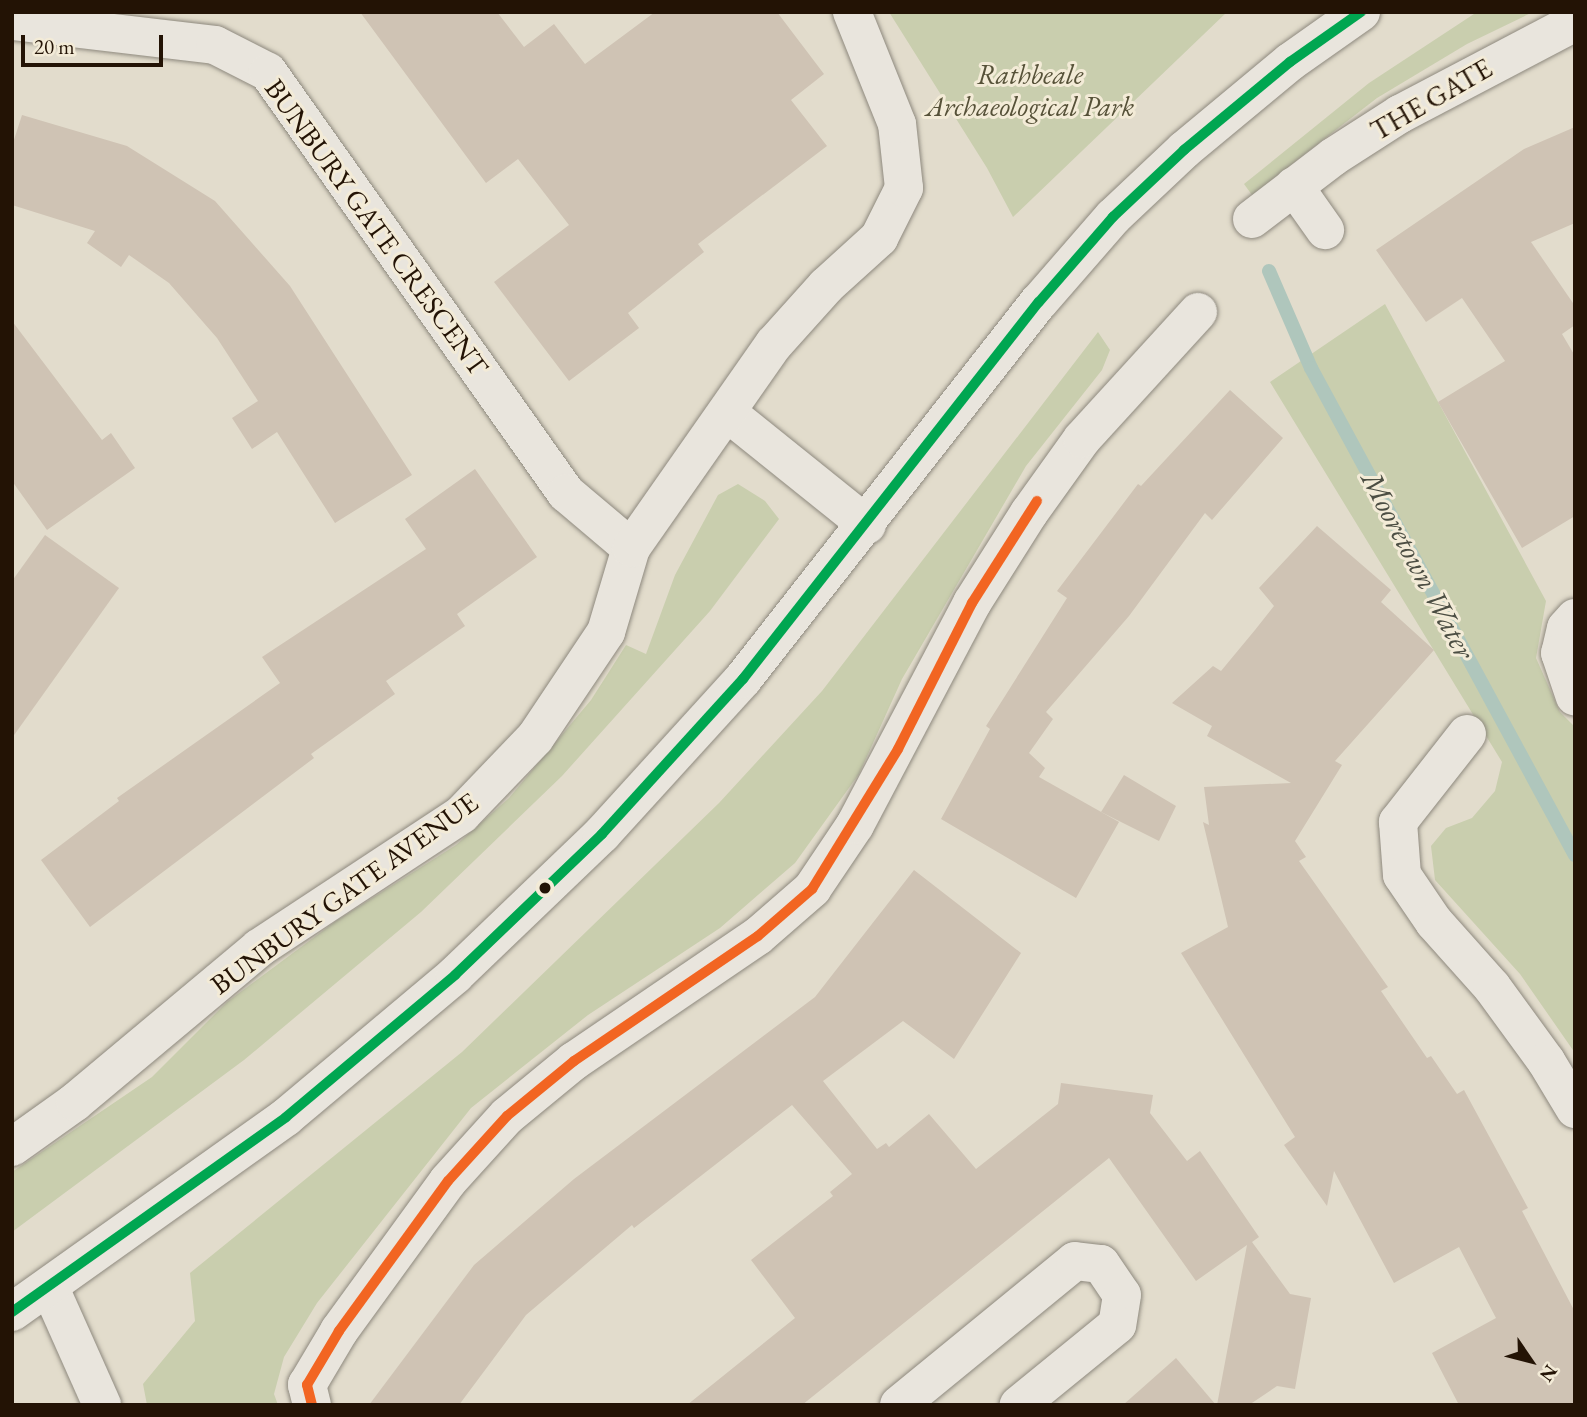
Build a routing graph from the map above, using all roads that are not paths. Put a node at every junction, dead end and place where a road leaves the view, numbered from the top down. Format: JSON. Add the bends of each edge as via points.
{"nodes":[{"id":1,"x":852,"y":12,"type":"edge"},
{"id":2,"x":1361,"y":12,"type":"edge"},
{"id":3,"x":12,"y":21,"type":"edge"},
{"id":4,"x":1575,"y":22,"type":"edge"},
{"id":5,"x":1294,"y":186,"type":"junction"},
{"id":6,"x":1252,"y":219,"type":"dead end"},
{"id":7,"x":1325,"y":230,"type":"dead end"},
{"id":8,"x":1198,"y":312,"type":"dead end"},
{"id":9,"x":729,"y":414,"type":"junction"},
{"id":10,"x":867,"y":525,"type":"junction"},
{"id":11,"x":631,"y":548,"type":"junction"},
{"id":12,"x":1575,"y":618,"type":"edge"},
{"id":13,"x":1575,"y":697,"type":"edge"},
{"id":14,"x":1467,"y":734,"type":"dead end"},
{"id":15,"x":1575,"y":1109,"type":"edge"},
{"id":16,"x":12,"y":1147,"type":"edge"},
{"id":17,"x":50,"y":1288,"type":"junction"},
{"id":18,"x":12,"y":1312,"type":"edge"},
{"id":19,"x":102,"y":1405,"type":"edge"},
{"id":20,"x":313,"y":1405,"type":"edge"},
{"id":21,"x":899,"y":1405,"type":"edge"},
{"id":22,"x":1019,"y":1405,"type":"edge"}],
"edges":[{"from":1,"to":9,"type":"street","name":"BUNBURY GATE AVENUE","via":[[897,124],[904,188],[879,238],[826,286],[774,344]]},
{"from":2,"to":10,"type":"street","via":[[1258,88],[1112,217],[1039,302]]},
{"from":3,"to":11,"type":"street","name":"BUNBURY GATE CRESCENT","via":[[215,45],[268,72],[566,493]]},
{"from":4,"to":5,"type":"street","name":"THE GATE","via":[[1400,114]]},
{"from":5,"to":6,"type":"street","name":"THE GATE"},
{"from":5,"to":7,"type":"street"},
{"from":8,"to":20,"type":"street","via":[[1082,439],[1029,513],[972,603],[855,825],[812,889],[758,936],[574,1062],[507,1116],[448,1181],[339,1331],[307,1385]]},
{"from":9,"to":10,"type":"street"},
{"from":9,"to":11,"type":"street","name":"BUNBURY GATE AVENUE"},
{"from":10,"to":17,"type":"street","via":[[743,678],[601,834],[455,975],[286,1117]]},
{"from":11,"to":16,"type":"street","name":"BUNBURY GATE AVENUE","via":[[606,632],[535,737],[462,814],[259,948],[75,1102]]},
{"from":12,"to":13,"type":"street","via":[[1566,628],[1560,653]]},
{"from":14,"to":15,"type":"street","via":[[1398,822],[1402,876],[1434,922],[1500,998]]},
{"from":17,"to":18,"type":"street"},
{"from":17,"to":19,"type":"street"},
{"from":21,"to":22,"type":"street","via":[[1076,1262],[1101,1264],[1122,1295],[1117,1325]]}]}
